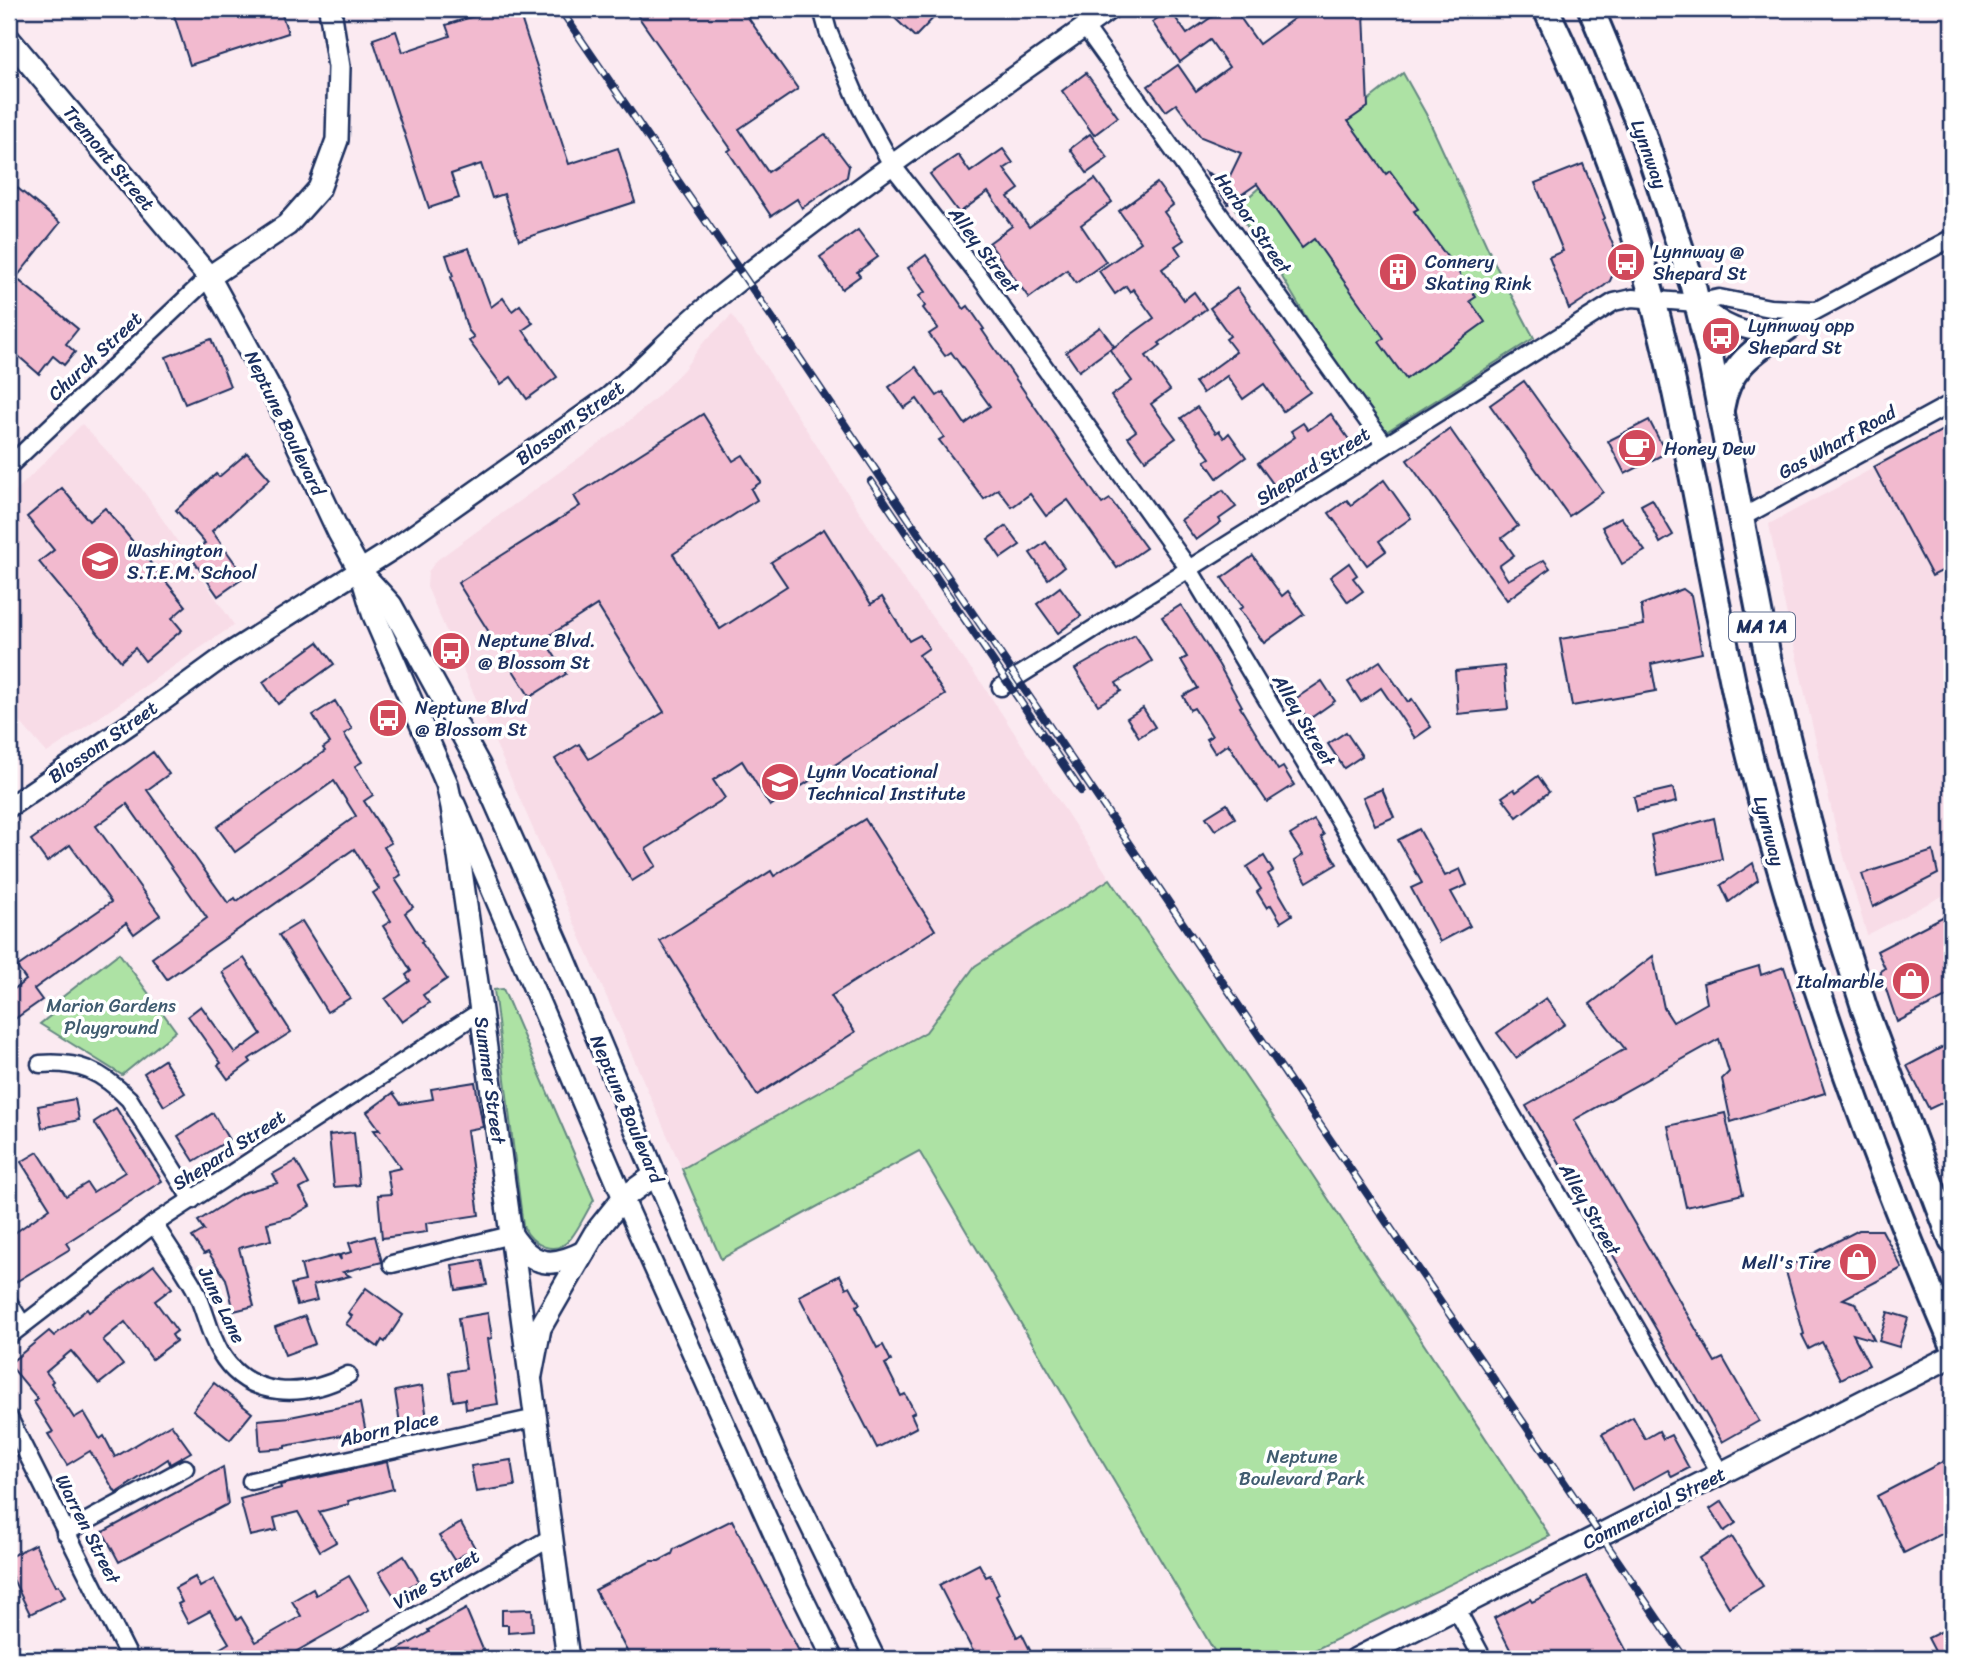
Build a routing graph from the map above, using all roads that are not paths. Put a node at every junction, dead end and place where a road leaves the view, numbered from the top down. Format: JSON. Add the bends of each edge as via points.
{"nodes":[{"id":1,"x":330,"y":9,"type":"edge"},
{"id":2,"x":822,"y":9,"type":"edge"},
{"id":3,"x":1110,"y":9,"type":"edge"},
{"id":4,"x":1546,"y":9,"type":"edge"},
{"id":5,"x":1591,"y":9,"type":"edge"},
{"id":6,"x":1085,"y":27,"type":"junction"},
{"id":7,"x":9,"y":39,"type":"edge"},
{"id":8,"x":892,"y":165,"type":"junction"},
{"id":9,"x":1952,"y":238,"type":"edge"},
{"id":10,"x":209,"y":277,"type":"junction"},
{"id":11,"x":1653,"y":299,"type":"junction"},
{"id":12,"x":1697,"y":303,"type":"junction"},
{"id":13,"x":1815,"y":310,"type":"junction"},
{"id":14,"x":1787,"y":328,"type":"junction"},
{"id":15,"x":1952,"y":403,"type":"edge"},
{"id":16,"x":1720,"y":413,"type":"junction"},
{"id":17,"x":1385,"y":445,"type":"junction"},
{"id":18,"x":9,"y":466,"type":"edge"},
{"id":19,"x":1741,"y":518,"type":"junction"},
{"id":20,"x":1189,"y":569,"type":"junction"},
{"id":21,"x":360,"y":571,"type":"junction"},
{"id":22,"x":1001,"y":687,"type":"dead end"},
{"id":23,"x":447,"y":784,"type":"junction"},
{"id":24,"x":9,"y":807,"type":"edge"},
{"id":25,"x":481,"y":1011,"type":"junction"},
{"id":26,"x":40,"y":1064,"type":"dead end"},
{"id":27,"x":655,"y":1175,"type":"junction"},
{"id":28,"x":623,"y":1198,"type":"junction"},
{"id":29,"x":192,"y":1200,"type":"junction"},
{"id":30,"x":154,"y":1224,"type":"junction"},
{"id":31,"x":511,"y":1235,"type":"junction"},
{"id":32,"x":1952,"y":1241,"type":"edge"},
{"id":33,"x":584,"y":1252,"type":"junction"},
{"id":34,"x":392,"y":1264,"type":"dead end"},
{"id":35,"x":9,"y":1304,"type":"edge"},
{"id":36,"x":22,"y":1324,"type":"junction"},
{"id":37,"x":9,"y":1336,"type":"edge"},
{"id":38,"x":1952,"y":1342,"type":"edge"},
{"id":39,"x":1952,"y":1356,"type":"edge"},
{"id":40,"x":348,"y":1375,"type":"dead end"},
{"id":41,"x":531,"y":1376,"type":"junction"},
{"id":42,"x":9,"y":1418,"type":"edge"},
{"id":43,"x":536,"y":1418,"type":"junction"},
{"id":44,"x":185,"y":1468,"type":"dead end"},
{"id":45,"x":1721,"y":1474,"type":"junction"},
{"id":46,"x":251,"y":1481,"type":"dead end"},
{"id":47,"x":65,"y":1533,"type":"junction"},
{"id":48,"x":552,"y":1537,"type":"junction"},
{"id":49,"x":1456,"y":1608,"type":"junction"},
{"id":50,"x":130,"y":1659,"type":"edge"},
{"id":51,"x":342,"y":1659,"type":"edge"},
{"id":52,"x":568,"y":1659,"type":"edge"},
{"id":53,"x":833,"y":1659,"type":"edge"},
{"id":54,"x":874,"y":1659,"type":"edge"},
{"id":55,"x":1356,"y":1659,"type":"edge"},
{"id":56,"x":1483,"y":1659,"type":"edge"}],
"edges":[{"from":1,"to":10,"type":"main road","via":[[339,67],[337,140],[319,189],[287,225]]},
{"from":2,"to":8,"type":"street","name":"Alley Street","via":[[861,108]]},
{"from":3,"to":6,"type":"street","name":"Blossom Street"},
{"from":4,"to":11,"type":"highway","name":"Lynnway","number":"MA 1A","via":[[1598,130]]},
{"from":5,"to":12,"type":"highway","name":"Lynnway","number":"MA 1A","via":[[1643,134]]},
{"from":6,"to":8,"type":"street","name":"Blossom Street"},
{"from":6,"to":17,"type":"street","name":"Harbor Street"},
{"from":7,"to":10,"type":"main road","name":"Tremont Street"},
{"from":8,"to":20,"type":"street","name":"Alley Street","via":[[982,280]]},
{"from":8,"to":21,"type":"street","name":"Blossom Street","via":[[710,304],[609,397]]},
{"from":9,"to":13,"type":"street"},
{"from":10,"to":18,"type":"street","name":"Church Street"},
{"from":10,"to":21,"type":"main road","name":"Neptune Boulevard","via":[[278,403]]},
{"from":11,"to":12,"type":"street"},
{"from":11,"to":17,"type":"street","name":"Shepard Street","via":[[1611,304]]},
{"from":11,"to":38,"type":"highway","name":"Lynnway","number":"MA 1A","via":[[1735,693],[1784,887],[1858,1108]]},
{"from":12,"to":13,"type":"street","via":[[1719,298],[1770,308]]},
{"from":12,"to":14,"type":"street","via":[[1736,328],[1760,332]]},
{"from":12,"to":16,"type":"highway","name":"Lynnway","number":"MA 1A"},
{"from":13,"to":14,"type":"street"},
{"from":14,"to":16,"type":"highway","via":[[1741,363],[1725,390]]},
{"from":15,"to":19,"type":"street","name":"Gas Wharf Road"},
{"from":16,"to":19,"type":"highway","name":"Lynnway","number":"MA 1A"},
{"from":17,"to":20,"type":"street","name":"Shepard Street"},
{"from":19,"to":32,"type":"highway","name":"Lynnway","number":"MA 1A","via":[[1777,696],[1824,881],[1865,1010]]},
{"from":20,"to":22,"type":"street","name":"Shepard Street"},
{"from":20,"to":45,"type":"street","name":"Alley Street"},
{"from":21,"to":23,"type":"main road","name":"Neptune Boulevard","via":[[373,613]]},
{"from":21,"to":24,"type":"street","name":"Blossom Street","via":[[226,655]]},
{"from":21,"to":27,"type":"main road","name":"Neptune Boulevard","via":[[391,605],[479,765]]},
{"from":23,"to":25,"type":"main road","name":"Summer Street"},
{"from":23,"to":28,"type":"street","name":"Neptune Boulevard"},
{"from":25,"to":29,"type":"street","name":"Shepard Street"},
{"from":25,"to":31,"type":"main road","name":"Summer Street"},
{"from":26,"to":29,"type":"street","via":[[79,1066],[116,1087],[129,1099]]},
{"from":27,"to":28,"type":"main road","name":"Summer Street"},
{"from":27,"to":54,"type":"street","name":"Neptune Boulevard","via":[[777,1457]]},
{"from":28,"to":33,"type":"main road","name":"Summer Street"},
{"from":28,"to":53,"type":"street","name":"Neptune Boulevard"},
{"from":29,"to":30,"type":"street","name":"Shepard Street"},
{"from":30,"to":36,"type":"street","name":"Shepard Street"},
{"from":30,"to":40,"type":"street","name":"June Lane","via":[[194,1289],[220,1352],[242,1378],[277,1391],[297,1392]]},
{"from":31,"to":33,"type":"main road","via":[[521,1250],[541,1262]]},
{"from":31,"to":34,"type":"street"},
{"from":31,"to":41,"type":"main road","name":"Summer Street"},
{"from":33,"to":41,"type":"main road","name":"Summer Street","via":[[540,1328]]},
{"from":35,"to":36,"type":"street"},
{"from":36,"to":37,"type":"street","name":"Shepard Street"},
{"from":39,"to":45,"type":"main road","name":"Commercial Street"},
{"from":41,"to":43,"type":"main road","name":"Summer Street"},
{"from":42,"to":47,"type":"street","name":"Warren Street"},
{"from":43,"to":46,"type":"street","name":"Aborn Place"},
{"from":43,"to":48,"type":"main road","name":"Summer Street"},
{"from":44,"to":47,"type":"street"},
{"from":45,"to":49,"type":"main road","name":"Commercial Street"},
{"from":47,"to":50,"type":"street","name":"Warren Street"},
{"from":48,"to":51,"type":"street","name":"Vine Street"},
{"from":48,"to":52,"type":"main road","name":"Summer Street"},
{"from":49,"to":55,"type":"main road","name":"Commercial Street"},
{"from":49,"to":56,"type":"street"}]}
